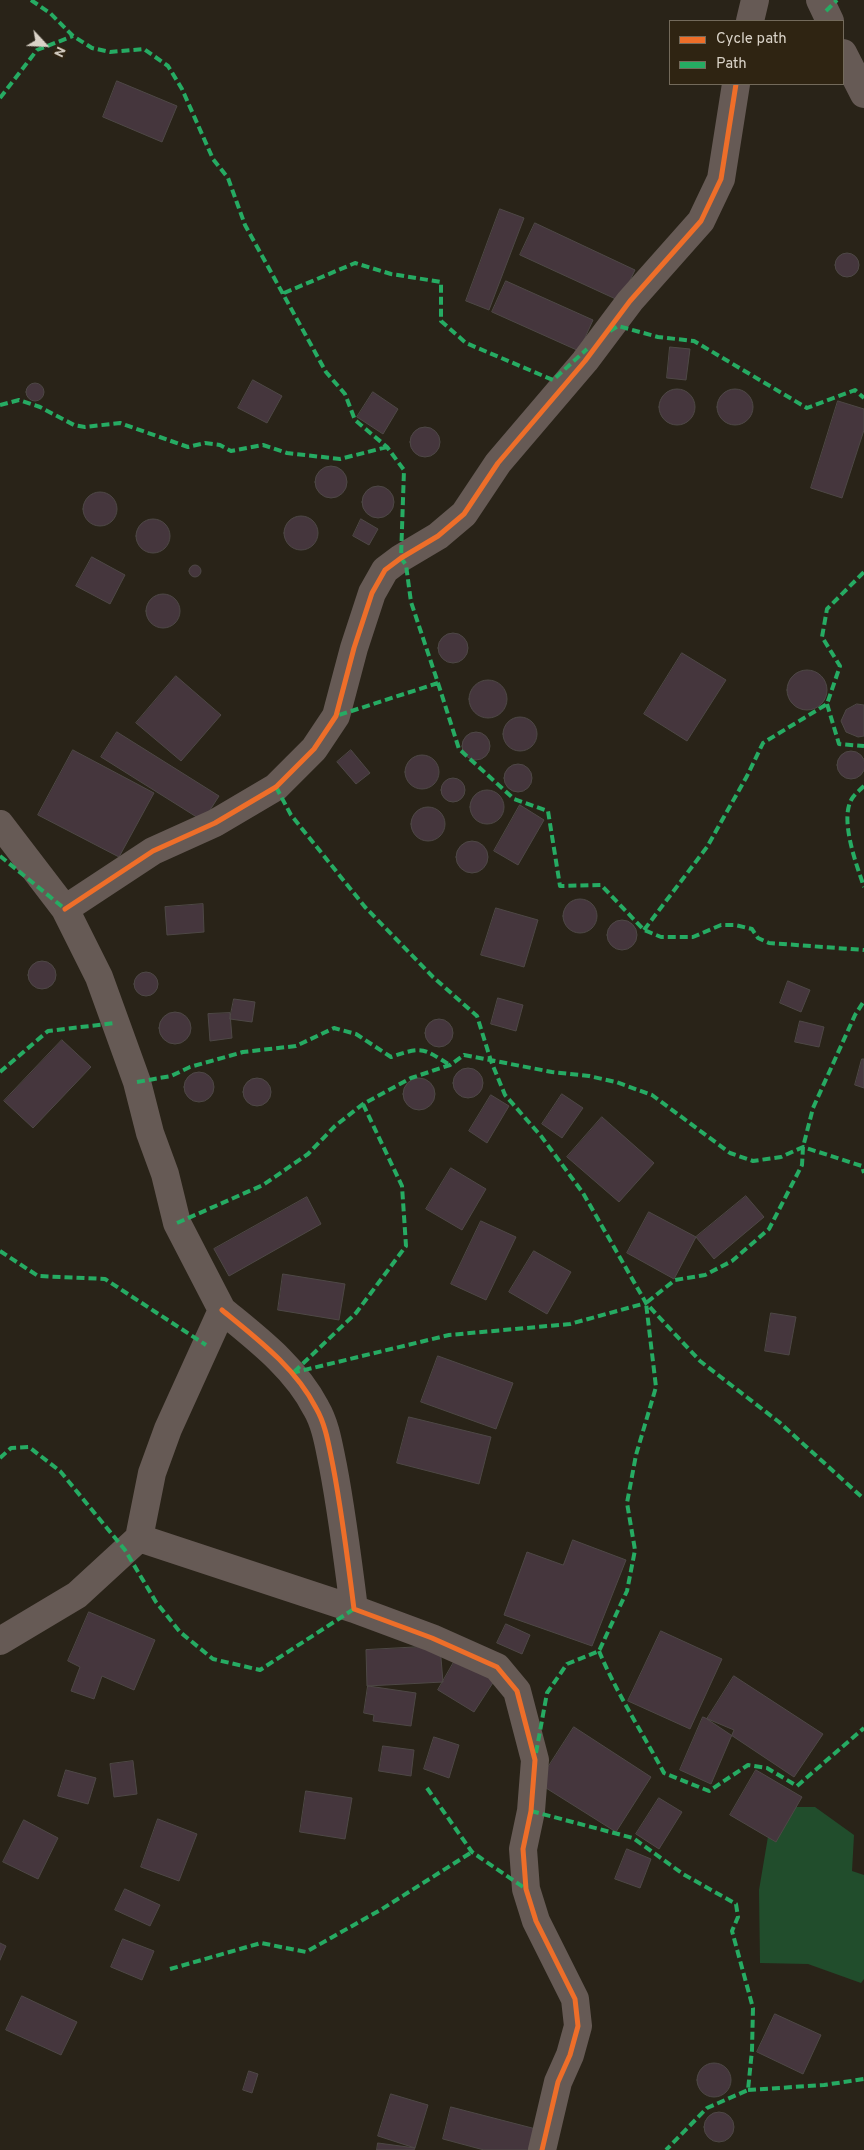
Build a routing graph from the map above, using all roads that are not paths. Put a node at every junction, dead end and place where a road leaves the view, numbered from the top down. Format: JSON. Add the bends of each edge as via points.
{"nodes":[{"id":1,"x":755,"y":0,"type":"edge"},
{"id":2,"x":820,"y":0,"type":"edge"},
{"id":3,"x":750,"y":20,"type":"edge"},
{"id":4,"x":830,"y":20,"type":"edge"},
{"id":5,"x":844,"y":55,"type":"edge"},
{"id":6,"x":736,"y":85,"type":"edge"},
{"id":7,"x":864,"y":94,"type":"edge"},
{"id":8,"x":0,"y":824,"type":"edge"},
{"id":9,"x":65,"y":909,"type":"junction"},
{"id":10,"x":222,"y":1310,"type":"junction"},
{"id":11,"x":139,"y":1538,"type":"junction"},
{"id":12,"x":354,"y":1609,"type":"junction"},
{"id":13,"x":0,"y":1641,"type":"edge"},
{"id":14,"x":542,"y":2150,"type":"edge"}],
"edges":[{"from":1,"to":3,"type":"street"},
{"from":2,"to":4,"type":"street"},
{"from":5,"to":7,"type":"street"},
{"from":6,"to":9,"type":"street","via":[[720,179],[701,221],[630,300],[585,361],[498,463],[464,514],[438,536],[386,570],[372,593],[336,716],[314,749],[276,787],[215,823],[153,851]]},
{"from":8,"to":9,"type":"street"},
{"from":9,"to":10,"type":"street","via":[[99,977],[137,1082],[177,1223]]},
{"from":10,"to":11,"type":"street","via":[[168,1429],[152,1473]]},
{"from":10,"to":12,"type":"street","via":[[279,1359],[317,1408],[341,1507]]},
{"from":11,"to":12,"type":"street"},
{"from":11,"to":13,"type":"street","via":[[77,1595]]},
{"from":12,"to":14,"type":"street","via":[[497,1667],[517,1691],[535,1760],[531,1811],[523,1849],[526,1889],[536,1921],[575,1998],[578,2026],[558,2082]]}]}
